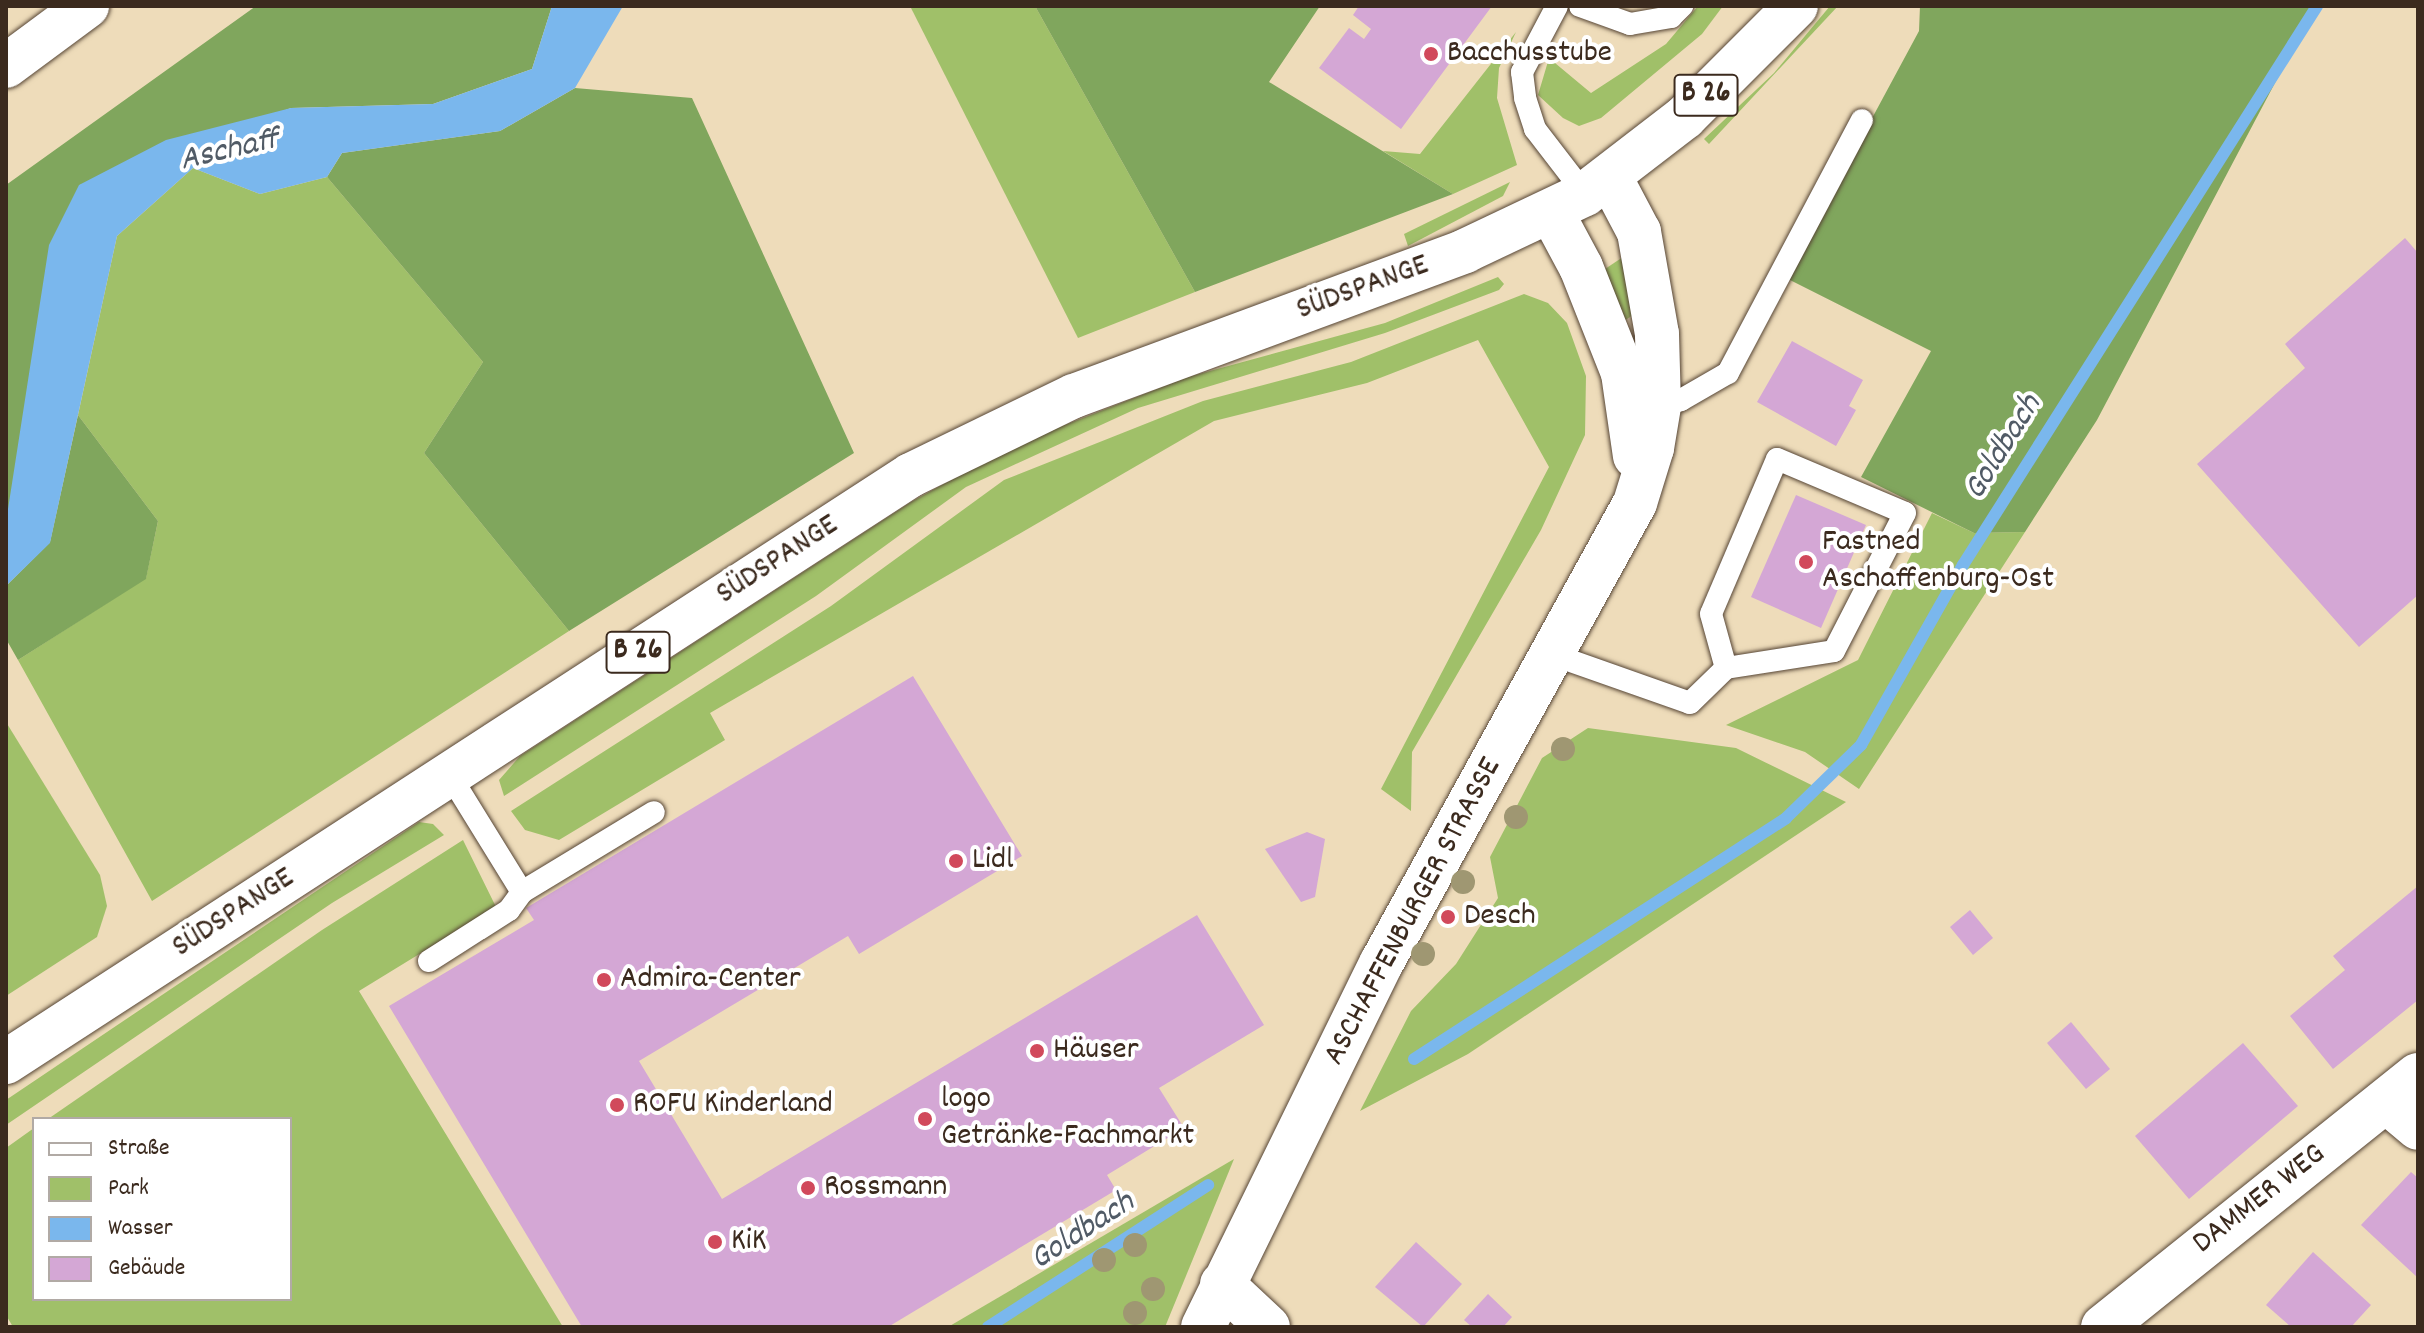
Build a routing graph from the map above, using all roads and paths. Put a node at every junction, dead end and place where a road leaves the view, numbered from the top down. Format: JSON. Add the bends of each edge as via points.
{"nodes":[{"id":1,"x":87,"y":6,"type":"edge"},
{"id":2,"x":1557,"y":6,"type":"edge"},
{"id":3,"x":1580,"y":6,"type":"edge"},
{"id":4,"x":1682,"y":6,"type":"edge"},
{"id":5,"x":1796,"y":6,"type":"edge"},
{"id":6,"x":6,"y":66,"type":"edge"},
{"id":7,"x":1862,"y":120,"type":"dead end"},
{"id":8,"x":1583,"y":195,"type":"junction"},
{"id":9,"x":1644,"y":409,"type":"junction"},
{"id":10,"x":1554,"y":655,"type":"junction"},
{"id":11,"x":1726,"y":668,"type":"junction"},
{"id":12,"x":449,"y":774,"type":"junction"},
{"id":13,"x":654,"y":812,"type":"dead end"},
{"id":14,"x":522,"y":892,"type":"junction"},
{"id":15,"x":429,"y":961,"type":"dead end"},
{"id":16,"x":6,"y":1062,"type":"edge"},
{"id":17,"x":2408,"y":1101,"type":"edge"},
{"id":18,"x":1222,"y":1284,"type":"junction"},
{"id":19,"x":1203,"y":1327,"type":"edge"},
{"id":20,"x":1268,"y":1327,"type":"edge"},
{"id":21,"x":2103,"y":1327,"type":"edge"}],
"edges":[{"from":1,"to":6,"type":"main road"},
{"from":2,"to":8,"type":"lane","via":[[1522,72],[1525,98],[1535,129]]},
{"from":3,"to":4,"type":"lane","via":[[1630,24],[1671,17]]},
{"from":5,"to":8,"type":"main road","number":"B 26","via":[[1685,117]]},
{"from":7,"to":9,"type":"lane","via":[[1728,373]]},
{"from":8,"to":9,"type":"main road","name":"ASCHAFFENBURGER STRASSE","via":[[1581,267],[1623,373]]},
{"from":8,"to":9,"type":"main road","name":"ASCHAFFENBURGER STRASSE","via":[[1639,232],[1650,283]]},
{"from":8,"to":12,"type":"main road","name":"SÜDSPANGE","number":"B 26","via":[[1465,251],[1074,396],[911,475]]},
{"from":9,"to":10,"type":"main road","name":"ASCHAFFENBURGER STRASSE","via":[[1652,448],[1635,503]]},
{"from":10,"to":11,"type":"lane","via":[[1690,703]]},
{"from":10,"to":18,"type":"main road","name":"ASCHAFFENBURGER STRASSE","via":[[1382,962]]},
{"from":11,"to":11,"type":"lane","via":[[1834,651],[1905,513],[1777,459],[1711,614]]},
{"from":12,"to":14,"type":"lane"},
{"from":12,"to":16,"type":"main road","name":"SÜDSPANGE","number":"B 26"},
{"from":13,"to":14,"type":"lane"},
{"from":14,"to":15,"type":"lane","via":[[509,910]]},
{"from":17,"to":21,"type":"main road","name":"DAMMER WEG"},
{"from":18,"to":19,"type":"main road","name":"ASCHAFFENBURGER STRASSE"},
{"from":18,"to":20,"type":"main road"}]}
